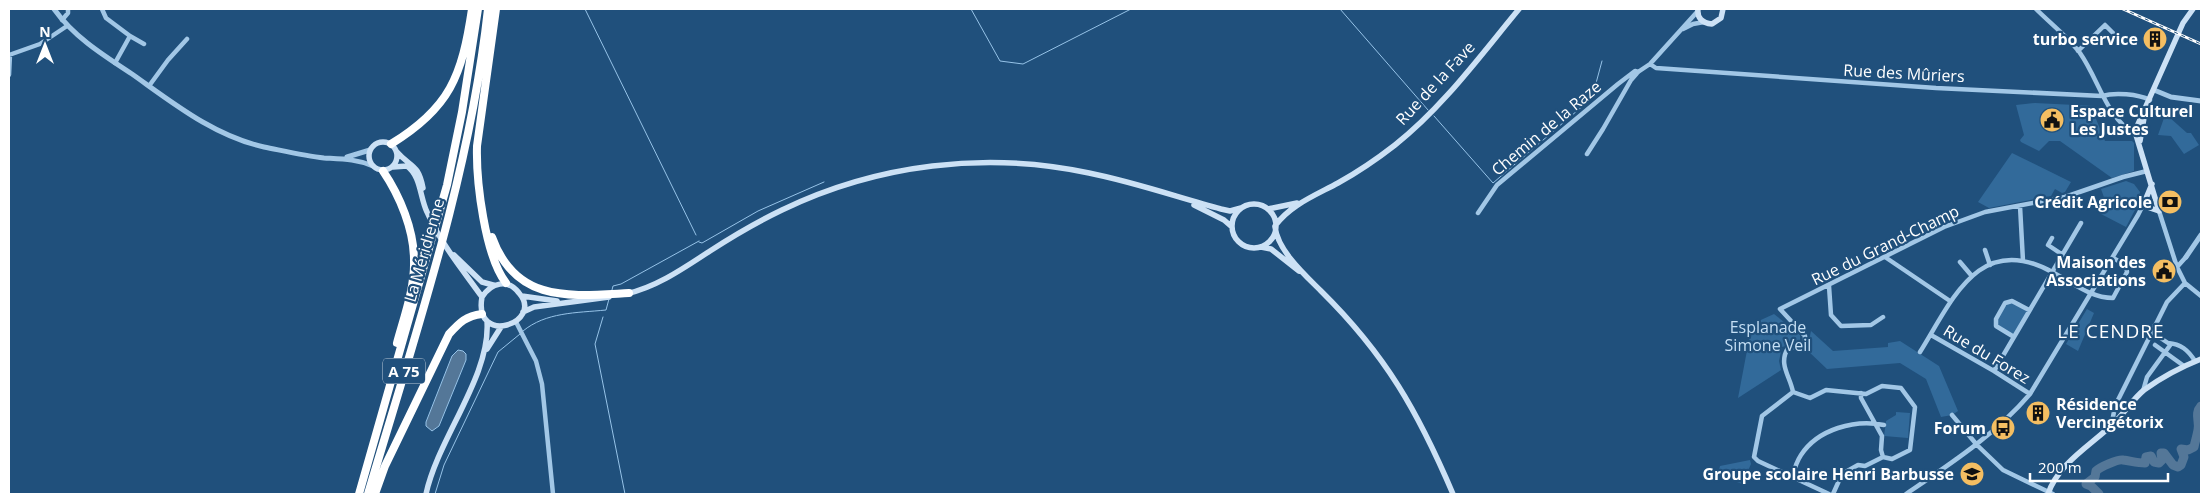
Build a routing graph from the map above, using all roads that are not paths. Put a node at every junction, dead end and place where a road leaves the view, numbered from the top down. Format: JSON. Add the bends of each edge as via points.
{"nodes":[{"id":1,"x":54,"y":9,"type":"edge"},
{"id":2,"x":68,"y":9,"type":"edge"},
{"id":3,"x":102,"y":9,"type":"edge"},
{"id":4,"x":472,"y":9,"type":"edge"},
{"id":5,"x":478,"y":9,"type":"edge"},
{"id":6,"x":488,"y":9,"type":"edge"},
{"id":7,"x":496,"y":9,"type":"edge"},
{"id":8,"x":1519,"y":9,"type":"edge"},
{"id":9,"x":1722,"y":9,"type":"edge"},
{"id":10,"x":2036,"y":9,"type":"edge"},
{"id":11,"x":2193,"y":9,"type":"edge"},
{"id":12,"x":1697,"y":10,"type":"edge"},
{"id":13,"x":62,"y":20,"type":"junction"},
{"id":14,"x":1704,"y":22,"type":"junction"},
{"id":15,"x":67,"y":26,"type":"junction"},
{"id":16,"x":1680,"y":31,"type":"junction"},
{"id":17,"x":2115,"y":35,"type":"dead end"},
{"id":18,"x":130,"y":36,"type":"junction"},
{"id":19,"x":187,"y":39,"type":"dead end"},
{"id":20,"x":144,"y":44,"type":"dead end"},
{"id":21,"x":2078,"y":51,"type":"junction"},
{"id":22,"x":9,"y":55,"type":"edge"},
{"id":23,"x":115,"y":63,"type":"junction"},
{"id":24,"x":1650,"y":64,"type":"junction"},
{"id":25,"x":1638,"y":72,"type":"junction"},
{"id":26,"x":9,"y":75,"type":"edge"},
{"id":27,"x":149,"y":86,"type":"junction"},
{"id":28,"x":2154,"y":90,"type":"junction"},
{"id":29,"x":2102,"y":96,"type":"junction"},
{"id":30,"x":2201,"y":101,"type":"edge"},
{"id":31,"x":2149,"y":102,"type":"junction"},
{"id":32,"x":2136,"y":135,"type":"junction"},
{"id":33,"x":391,"y":144,"type":"junction"},
{"id":34,"x":2140,"y":146,"type":"junction"},
{"id":35,"x":370,"y":150,"type":"junction"},
{"id":36,"x":396,"y":152,"type":"junction"},
{"id":37,"x":1587,"y":154,"type":"dead end"},
{"id":38,"x":336,"y":158,"type":"junction"},
{"id":39,"x":373,"y":166,"type":"junction"},
{"id":40,"x":393,"y":167,"type":"junction"},
{"id":41,"x":383,"y":171,"type":"junction"},
{"id":42,"x":2147,"y":171,"type":"junction"},
{"id":43,"x":1337,"y":184,"type":"junction"},
{"id":44,"x":2152,"y":184,"type":"junction"},
{"id":45,"x":478,"y":186,"type":"junction"},
{"id":46,"x":1168,"y":195,"type":"junction"},
{"id":47,"x":2147,"y":196,"type":"junction"},
{"id":48,"x":2156,"y":199,"type":"junction"},
{"id":49,"x":2144,"y":203,"type":"junction"},
{"id":50,"x":2020,"y":206,"type":"junction"},
{"id":51,"x":1241,"y":208,"type":"junction"},
{"id":52,"x":2151,"y":208,"type":"junction"},
{"id":53,"x":1268,"y":210,"type":"junction"},
{"id":54,"x":2160,"y":211,"type":"junction"},
{"id":55,"x":1478,"y":213,"type":"dead end"},
{"id":56,"x":2138,"y":215,"type":"junction"},
{"id":57,"x":2081,"y":223,"type":"dead end"},
{"id":58,"x":1276,"y":226,"type":"junction"},
{"id":59,"x":1232,"y":227,"type":"junction"},
{"id":60,"x":2201,"y":235,"type":"edge"},
{"id":61,"x":2052,"y":238,"type":"dead end"},
{"id":62,"x":1261,"y":247,"type":"junction"},
{"id":63,"x":1985,"y":250,"type":"dead end"},
{"id":64,"x":2064,"y":254,"type":"junction"},
{"id":65,"x":1885,"y":257,"type":"junction"},
{"id":66,"x":2186,"y":257,"type":"joint"},
{"id":67,"x":2113,"y":258,"type":"junction"},
{"id":68,"x":2023,"y":261,"type":"junction"},
{"id":69,"x":1960,"y":262,"type":"dead end"},
{"id":70,"x":1990,"y":265,"type":"junction"},
{"id":71,"x":2177,"y":267,"type":"junction"},
{"id":72,"x":2053,"y":272,"type":"junction"},
{"id":73,"x":1971,"y":275,"type":"junction"},
{"id":74,"x":1310,"y":280,"type":"junction"},
{"id":75,"x":2185,"y":283,"type":"junction"},
{"id":76,"x":506,"y":284,"type":"junction"},
{"id":77,"x":493,"y":285,"type":"junction"},
{"id":78,"x":1829,"y":286,"type":"junction"},
{"id":79,"x":629,"y":293,"type":"junction"},
{"id":80,"x":2091,"y":294,"type":"junction"},
{"id":81,"x":522,"y":296,"type":"junction"},
{"id":82,"x":2201,"y":296,"type":"edge"},
{"id":83,"x":482,"y":298,"type":"junction"},
{"id":84,"x":1950,"y":301,"type":"junction"},
{"id":85,"x":567,"y":302,"type":"junction"},
{"id":86,"x":2029,"y":310,"type":"junction"},
{"id":87,"x":523,"y":312,"type":"junction"},
{"id":88,"x":482,"y":314,"type":"junction"},
{"id":89,"x":1883,"y":318,"type":"dead end"},
{"id":90,"x":487,"y":321,"type":"junction"},
{"id":91,"x":516,"y":322,"type":"junction"},
{"id":92,"x":2155,"y":324,"type":"junction"},
{"id":93,"x":501,"y":327,"type":"junction"},
{"id":94,"x":1931,"y":335,"type":"junction"},
{"id":95,"x":2014,"y":337,"type":"junction"},
{"id":96,"x":2171,"y":344,"type":"junction"},
{"id":97,"x":2155,"y":345,"type":"dead end"},
{"id":98,"x":486,"y":351,"type":"junction"},
{"id":99,"x":1920,"y":352,"type":"dead end"},
{"id":100,"x":2165,"y":352,"type":"junction"},
{"id":101,"x":2201,"y":359,"type":"edge"},
{"id":102,"x":2195,"y":361,"type":"junction"},
{"id":103,"x":2184,"y":366,"type":"junction"},
{"id":104,"x":1994,"y":370,"type":"junction"},
{"id":105,"x":393,"y":375,"type":"junction"},
{"id":106,"x":1793,"y":392,"type":"junction"},
{"id":107,"x":2142,"y":392,"type":"junction"},
{"id":108,"x":1861,"y":393,"type":"junction"},
{"id":109,"x":2030,"y":394,"type":"junction"},
{"id":110,"x":1952,"y":416,"type":"dead end"},
{"id":111,"x":2116,"y":421,"type":"junction"},
{"id":112,"x":1874,"y":423,"type":"junction"},
{"id":113,"x":1884,"y":425,"type":"dead end"},
{"id":114,"x":1977,"y":445,"type":"junction"},
{"id":115,"x":1883,"y":457,"type":"junction"},
{"id":116,"x":1792,"y":477,"type":"junction"},
{"id":117,"x":359,"y":494,"type":"edge"},
{"id":118,"x":368,"y":494,"type":"edge"},
{"id":119,"x":375,"y":494,"type":"edge"},
{"id":120,"x":426,"y":494,"type":"edge"},
{"id":121,"x":553,"y":494,"type":"edge"},
{"id":122,"x":1453,"y":494,"type":"edge"},
{"id":123,"x":1829,"y":494,"type":"edge"},
{"id":124,"x":1833,"y":494,"type":"edge"},
{"id":125,"x":1906,"y":494,"type":"edge"},
{"id":126,"x":2050,"y":494,"type":"edge"}],
"edges":[{"from":1,"to":13,"type":"street"},
{"from":2,"to":13,"type":"street"},
{"from":3,"to":18,"type":"street","via":[[106,18]]},
{"from":4,"to":33,"type":"highway","via":[[461,63],[445,98],[428,119]]},
{"from":5,"to":105,"type":"highway","name":"La Méridienne","number":"A 75","via":[[462,112],[440,211]]},
{"from":6,"to":118,"type":"highway","name":"La Méridienne","number":"A 75","via":[[476,89],[448,217]]},
{"from":7,"to":45,"type":"highway","via":[[477,146]]},
{"from":8,"to":43,"type":"main road","name":"Rue de la Fave","via":[[1417,126],[1378,158]]},
{"from":9,"to":14,"type":"main road","via":[[1719,21],[1712,24]]},
{"from":10,"to":21,"type":"street"},
{"from":11,"to":28,"type":"main road"},
{"from":12,"to":14,"type":"main road"},
{"from":12,"to":16,"type":"street","name":"Chemin de la Raze"},
{"from":13,"to":15,"type":"street"},
{"from":14,"to":16,"type":"street"},
{"from":15,"to":22,"type":"street","via":[[40,44]]},
{"from":15,"to":23,"type":"street"},
{"from":16,"to":24,"type":"street","name":"Chemin de la Raze"},
{"from":17,"to":21,"type":"street","via":[[2105,25]]},
{"from":18,"to":20,"type":"street"},
{"from":18,"to":23,"type":"street"},
{"from":19,"to":27,"type":"street"},
{"from":21,"to":29,"type":"street"},
{"from":22,"to":26,"type":"street"},
{"from":23,"to":27,"type":"street"},
{"from":24,"to":25,"type":"street","name":"Chemin de la Raze"},
{"from":24,"to":29,"type":"street","name":"Rue des Mûriers","via":[[1656,68],[1936,88]]},
{"from":25,"to":37,"type":"street"},
{"from":25,"to":55,"type":"street","name":"Chemin de la Raze","via":[[1618,84],[1497,185]]},
{"from":27,"to":38,"type":"street","via":[[188,114],[238,139],[264,147]]},
{"from":28,"to":30,"type":"street","via":[[2171,98]]},
{"from":28,"to":31,"type":"main road"},
{"from":29,"to":31,"type":"street","name":"Rue des Mûriers","via":[[2140,96]]},
{"from":29,"to":32,"type":"street","via":[[2120,122]]},
{"from":31,"to":32,"type":"main road"},
{"from":31,"to":34,"type":"main road"},
{"from":32,"to":34,"type":"main road"},
{"from":33,"to":35,"type":"main road","via":[[378,143]]},
{"from":33,"to":36,"type":"main road"},
{"from":34,"to":42,"type":"main road"},
{"from":35,"to":38,"type":"street"},
{"from":35,"to":39,"type":"main road","via":[[368,157]]},
{"from":36,"to":40,"type":"main road","via":[[397,160]]},
{"from":36,"to":77,"type":"main road","via":[[419,173],[431,216],[457,259],[482,282]]},
{"from":38,"to":39,"type":"street"},
{"from":39,"to":41,"type":"main road"},
{"from":40,"to":41,"type":"main road"},
{"from":40,"to":83,"type":"main road","via":[[410,169],[429,218],[456,265]]},
{"from":41,"to":105,"type":"highway","via":[[408,225],[414,262]]},
{"from":42,"to":44,"type":"main road"},
{"from":42,"to":50,"type":"street","name":"Rue du Grand-Champ","via":[[2065,197]]},
{"from":43,"to":53,"type":"main road","name":"Rue de la Fave","via":[[1292,205]]},
{"from":43,"to":58,"type":"main road","name":"Rue de la Fave","via":[[1293,208]]},
{"from":44,"to":47,"type":"main road"},
{"from":44,"to":48,"type":"main road"},
{"from":45,"to":76,"type":"highway","via":[[496,264]]},
{"from":45,"to":79,"type":"highway","via":[[487,222],[500,254],[521,278],[555,294]]},
{"from":46,"to":51,"type":"main road","via":[[1230,211]]},
{"from":46,"to":59,"type":"main road","via":[[1216,215]]},
{"from":46,"to":79,"type":"main road","via":[[1090,173],[1026,164],[962,163],[897,172],[838,187],[782,210],[668,278]]},
{"from":47,"to":48,"type":"main road"},
{"from":47,"to":49,"type":"main road"},
{"from":48,"to":52,"type":"main road"},
{"from":48,"to":54,"type":"main road"},
{"from":49,"to":52,"type":"main road"},
{"from":49,"to":56,"type":"street"},
{"from":50,"to":65,"type":"street","name":"Rue du Grand-Champ","via":[[1985,212],[1944,227]]},
{"from":50,"to":68,"type":"street"},
{"from":51,"to":53,"type":"main road","via":[[1255,204]]},
{"from":51,"to":59,"type":"main road","via":[[1232,220]]},
{"from":52,"to":54,"type":"main road"},
{"from":52,"to":56,"type":"street"},
{"from":53,"to":58,"type":"main road"},
{"from":54,"to":71,"type":"street"},
{"from":56,"to":67,"type":"street"},
{"from":57,"to":64,"type":"street"},
{"from":58,"to":62,"type":"main road","via":[[1271,239]]},
{"from":58,"to":74,"type":"main road","via":[[1276,235],[1286,252]]},
{"from":59,"to":62,"type":"main road","via":[[1236,240],[1241,244]]},
{"from":60,"to":66,"type":"street"},
{"from":61,"to":64,"type":"street","via":[[2048,245]]},
{"from":62,"to":74,"type":"main road","via":[[1271,249]]},
{"from":63,"to":70,"type":"street"},
{"from":64,"to":72,"type":"street"},
{"from":65,"to":78,"type":"street","name":"Rue du Grand-Champ"},
{"from":65,"to":84,"type":"street"},
{"from":66,"to":71,"type":"street"},
{"from":67,"to":80,"type":"street"},
{"from":67,"to":80,"type":"street","via":[[2126,265],[2127,272],[2115,297]]},
{"from":68,"to":70,"type":"street"},
{"from":68,"to":72,"type":"street"},
{"from":69,"to":73,"type":"street"},
{"from":70,"to":73,"type":"street"},
{"from":71,"to":75,"type":"street"},
{"from":72,"to":80,"type":"street"},
{"from":72,"to":86,"type":"street"},
{"from":73,"to":84,"type":"street"},
{"from":74,"to":122,"type":"main road","via":[[1354,326],[1385,365],[1429,438]]},
{"from":75,"to":82,"type":"street"},
{"from":75,"to":92,"type":"street","via":[[2167,302]]},
{"from":76,"to":77,"type":"main road"},
{"from":76,"to":81,"type":"main road","via":[[516,288]]},
{"from":77,"to":83,"type":"main road"},
{"from":78,"to":89,"type":"street","via":[[1830,315],[1841,326],[1871,325]]},
{"from":78,"to":106,"type":"street","name":"Rue du Grand-Champ","via":[[1780,309],[1805,336],[1804,345],[1788,348],[1783,359]]},
{"from":79,"to":85,"type":"main road"},
{"from":80,"to":109,"type":"street"},
{"from":81,"to":85,"type":"main road"},
{"from":81,"to":87,"type":"main road"},
{"from":83,"to":88,"type":"main road"},
{"from":84,"to":94,"type":"street"},
{"from":85,"to":87,"type":"main road"},
{"from":86,"to":95,"type":"street"},
{"from":86,"to":95,"type":"street","via":[[2012,301],[2005,303],[1996,319],[1996,326]]},
{"from":87,"to":91,"type":"main road"},
{"from":88,"to":90,"type":"main road"},
{"from":88,"to":119,"type":"highway","via":[[461,321],[449,334],[385,466]]},
{"from":90,"to":93,"type":"main road"},
{"from":90,"to":98,"type":"main road"},
{"from":91,"to":93,"type":"main road"},
{"from":91,"to":121,"type":"street","via":[[536,361],[542,384]]},
{"from":92,"to":96,"type":"street","via":[[2159,337]]},
{"from":92,"to":111,"type":"street","via":[[2114,406]]},
{"from":93,"to":98,"type":"main road"},
{"from":94,"to":99,"type":"street"},
{"from":94,"to":104,"type":"street","name":"Rue du Forez"},
{"from":95,"to":104,"type":"street"},
{"from":96,"to":100,"type":"street"},
{"from":96,"to":102,"type":"street","via":[[2188,351]]},
{"from":97,"to":100,"type":"street"},
{"from":98,"to":120,"type":"main road","via":[[433,468]]},
{"from":100,"to":103,"type":"street"},
{"from":100,"to":107,"type":"street","via":[[2147,377]]},
{"from":101,"to":102,"type":"main road"},
{"from":102,"to":103,"type":"main road"},
{"from":103,"to":107,"type":"main road"},
{"from":104,"to":109,"type":"street","name":"Rue du Forez"},
{"from":105,"to":117,"type":"highway","name":"La Méridienne","number":"A 75"},
{"from":106,"to":108,"type":"street","via":[[1810,398],[1826,390]]},
{"from":106,"to":116,"type":"street","via":[[1762,416],[1754,452],[1758,461]]},
{"from":107,"to":111,"type":"main road"},
{"from":108,"to":112,"type":"street"},
{"from":108,"to":115,"type":"street","via":[[1866,394],[1882,386],[1901,388],[1915,406],[1911,448],[1892,459]]},
{"from":109,"to":114,"type":"street","via":[[2012,415]]},
{"from":110,"to":114,"type":"street"},
{"from":111,"to":126,"type":"main road","via":[[2061,470]]},
{"from":112,"to":113,"type":"street"},
{"from":112,"to":115,"type":"street","via":[[1882,436]]},
{"from":112,"to":116,"type":"street","via":[[1837,427],[1812,442],[1800,456]]},
{"from":114,"to":125,"type":"street"},
{"from":114,"to":126,"type":"street","via":[[2003,470]]},
{"from":115,"to":124,"type":"street","via":[[1842,474]]},
{"from":116,"to":123,"type":"street"}]}
